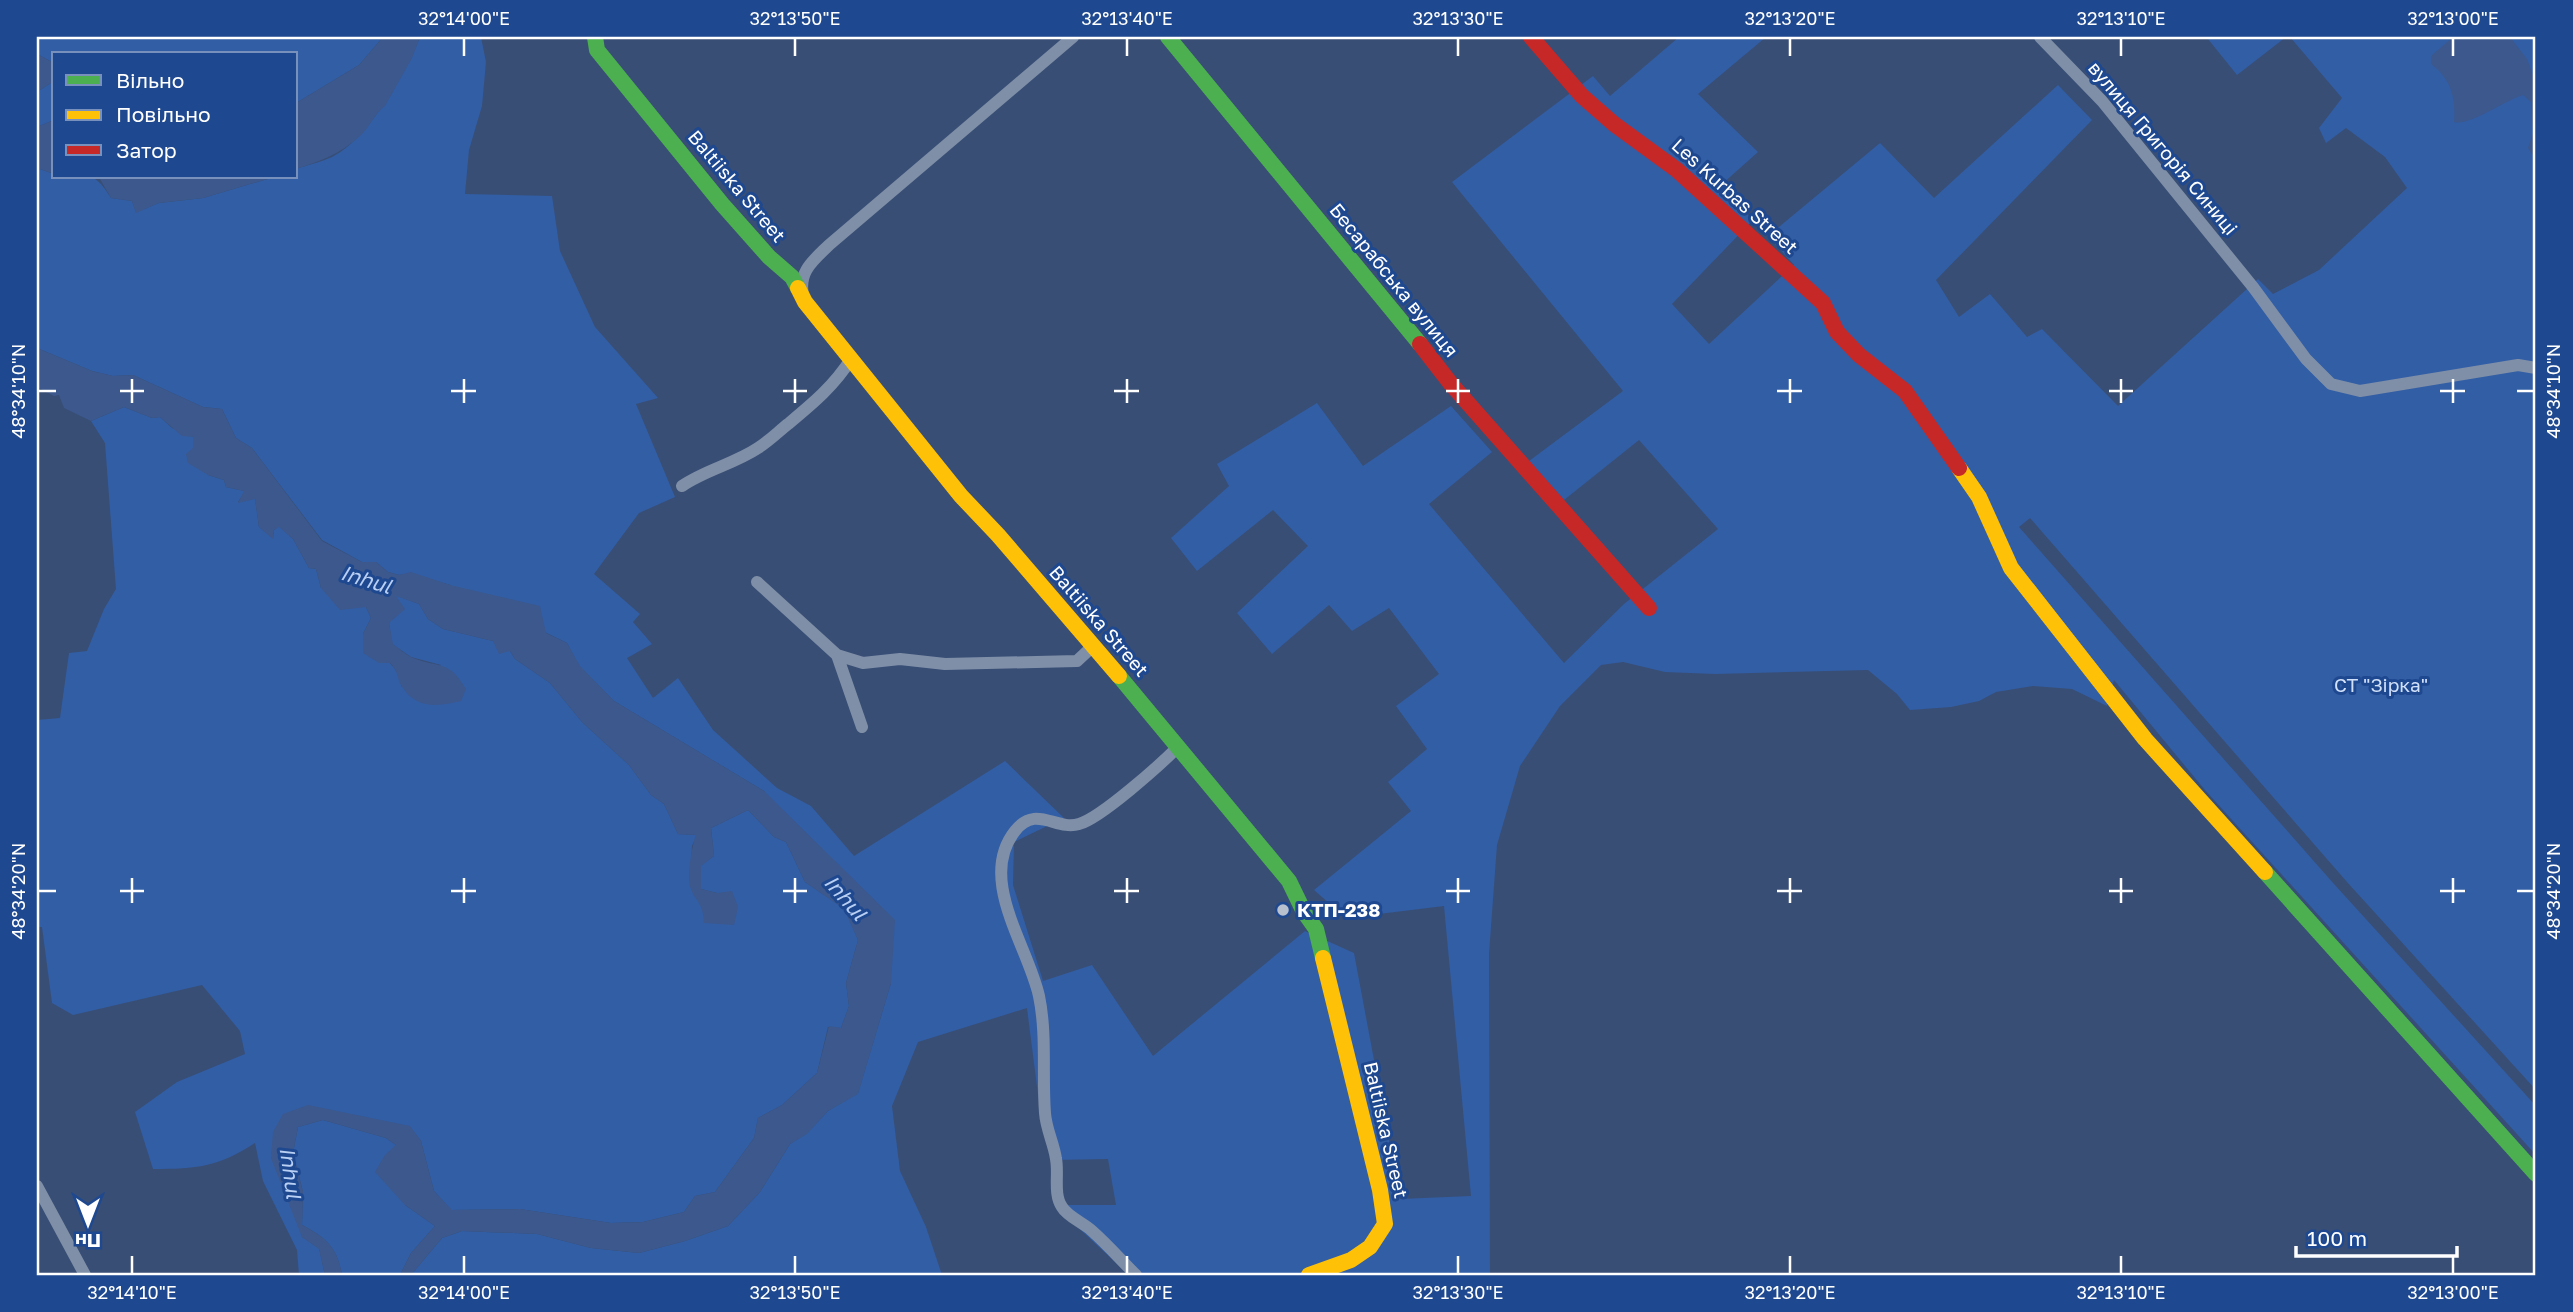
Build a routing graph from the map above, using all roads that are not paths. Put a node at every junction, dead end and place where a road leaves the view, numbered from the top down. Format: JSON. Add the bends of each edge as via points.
{"nodes":[{"id":1,"x":595,"y":37,"type":"edge"},
{"id":2,"x":1073,"y":37,"type":"edge"},
{"id":3,"x":1168,"y":37,"type":"edge"},
{"id":4,"x":1531,"y":37,"type":"edge"},
{"id":5,"x":2040,"y":37,"type":"edge"},
{"id":6,"x":805,"y":302,"type":"junction"},
{"id":7,"x":2536,"y":356,"type":"edge"},
{"id":8,"x":851,"y":359,"type":"junction"},
{"id":9,"x":2518,"y":365,"type":"junction"},
{"id":10,"x":2536,"y":368,"type":"edge"},
{"id":11,"x":681,"y":486,"type":"dead end"},
{"id":12,"x":757,"y":582,"type":"dead end"},
{"id":13,"x":1649,"y":608,"type":"dead end"},
{"id":14,"x":1093,"y":646,"type":"junction"},
{"id":15,"x":837,"y":655,"type":"junction"},
{"id":16,"x":862,"y":727,"type":"dead end"},
{"id":17,"x":1178,"y":746,"type":"junction"},
{"id":18,"x":2536,"y":1174,"type":"edge"},
{"id":19,"x":37,"y":1186,"type":"edge"},
{"id":20,"x":85,"y":1275,"type":"edge"},
{"id":21,"x":1136,"y":1275,"type":"edge"},
{"id":22,"x":1309,"y":1275,"type":"edge"}],
"edges":[{"from":1,"to":6,"type":"street","name":"Baltiiska Street","via":[[597,50],[722,204],[792,276]]},
{"from":2,"to":6,"type":"street","via":[[829,245],[804,270]]},
{"from":3,"to":13,"type":"street","name":"Бесарабська вулиця","via":[[1451,384]]},
{"from":4,"to":18,"type":"street","name":"Les Kurbas Street","via":[[1582,96],[1677,170],[1823,303],[1837,332],[1905,391],[1979,497],[2011,568],[2144,739]]},
{"from":5,"to":9,"type":"street","name":"вулиця Григорія Синиці","via":[[2102,101],[2306,359],[2331,384],[2360,391]]},
{"from":6,"to":8,"type":"street","name":"Baltiiska Street"},
{"from":7,"to":9,"type":"street"},
{"from":8,"to":11,"type":"street","via":[[822,396],[758,448]]},
{"from":8,"to":14,"type":"street","name":"Baltiiska Street","via":[[961,496]]},
{"from":9,"to":10,"type":"street"},
{"from":12,"to":15,"type":"street"},
{"from":14,"to":15,"type":"street","via":[[1077,661],[945,664],[900,659],[863,663]]},
{"from":14,"to":17,"type":"street","name":"Baltiiska Street"},
{"from":15,"to":16,"type":"street"},
{"from":17,"to":21,"type":"street","via":[[1160,765],[1078,825],[1030,819],[1016,828],[1004,847],[1001,880],[1008,914],[1039,996],[1045,1115],[1062,1206]]},
{"from":17,"to":22,"type":"street","name":"Baltiiska Street","via":[[1289,881],[1316,929],[1385,1224],[1370,1247],[1351,1261]]},
{"from":19,"to":20,"type":"street"}]}
